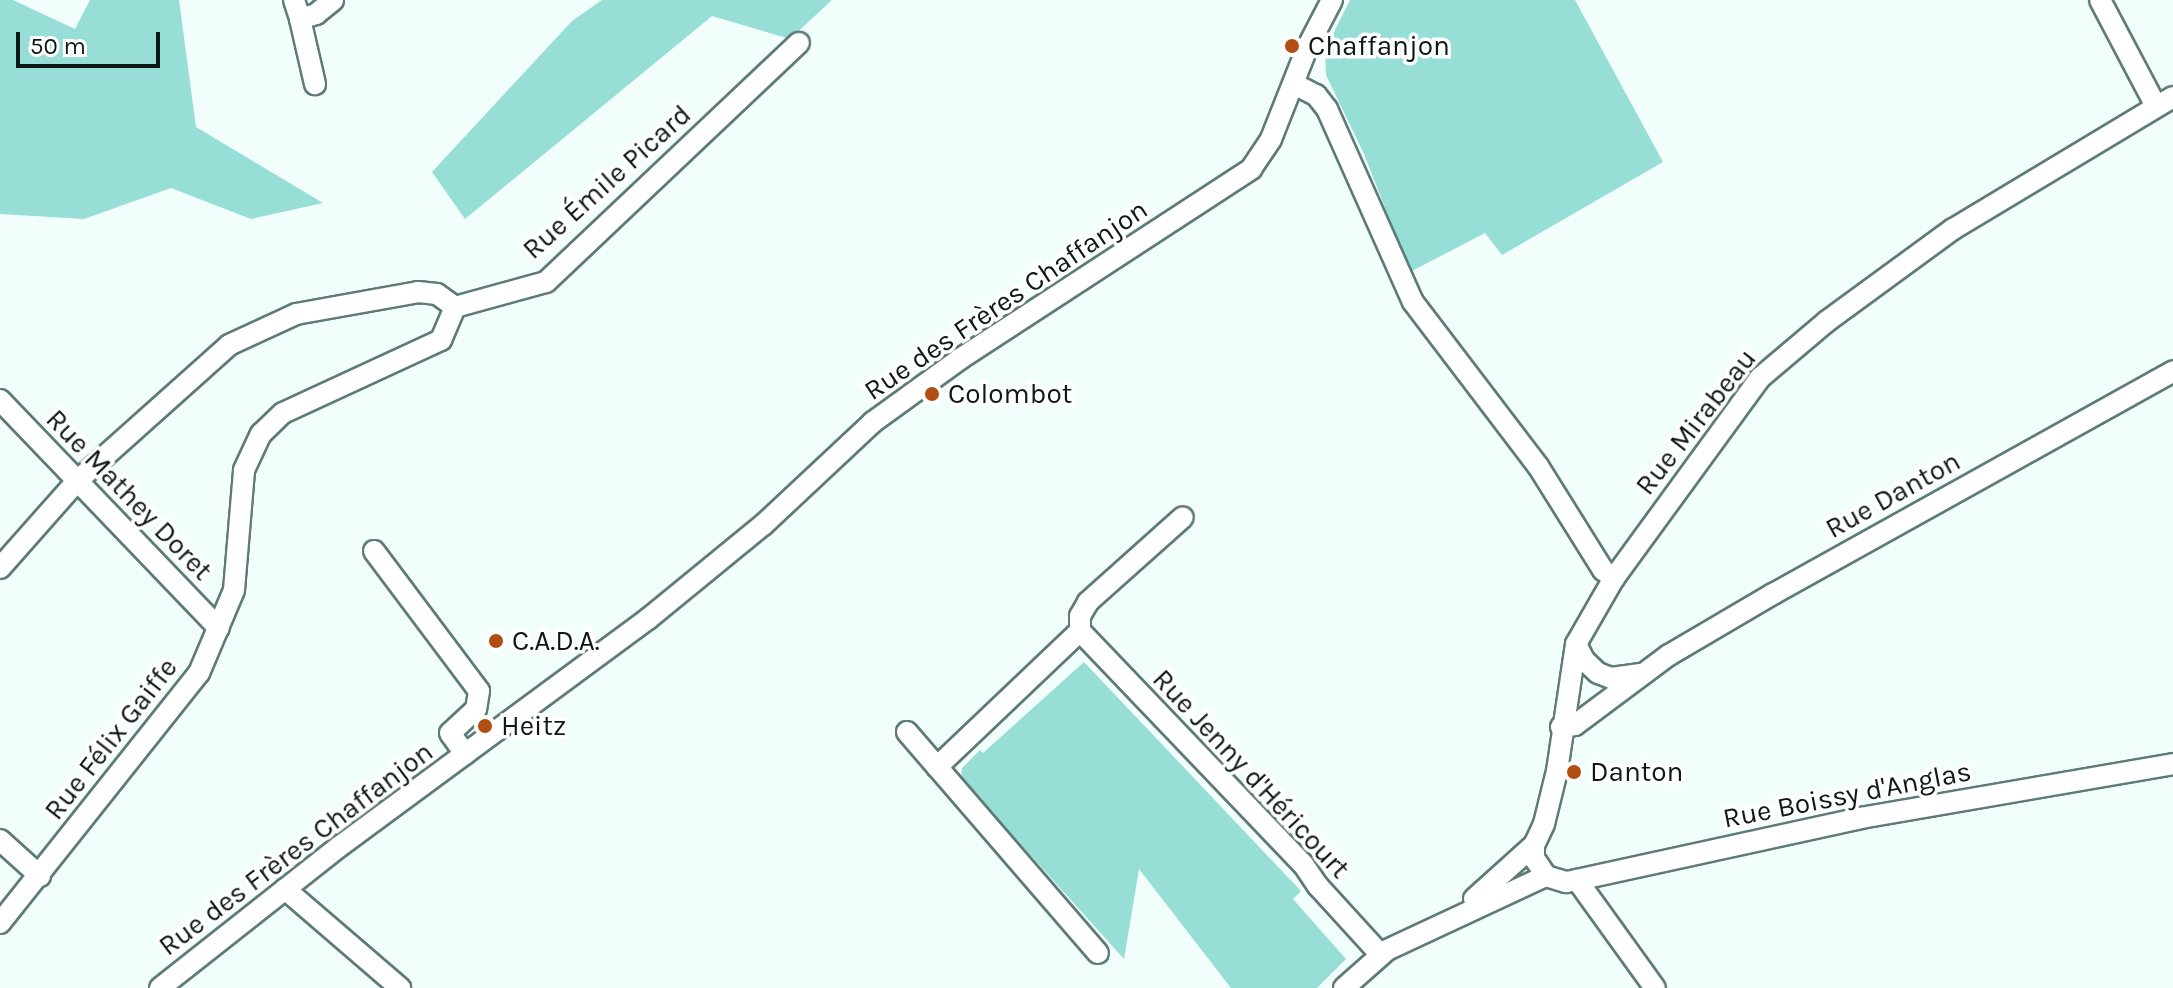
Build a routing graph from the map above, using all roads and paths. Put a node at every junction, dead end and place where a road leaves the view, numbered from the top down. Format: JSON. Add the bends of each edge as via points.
{"nodes":[{"id":1,"x":333,"y":0,"type":"edge"},
{"id":2,"x":1332,"y":0,"type":"edge"},
{"id":3,"x":2100,"y":0,"type":"edge"},
{"id":4,"x":297,"y":10,"type":"edge"},
{"id":5,"x":799,"y":43,"type":"dead end"},
{"id":6,"x":315,"y":84,"type":"dead end"},
{"id":7,"x":1294,"y":84,"type":"junction"},
{"id":8,"x":2164,"y":102,"type":"edge"},
{"id":9,"x":455,"y":307,"type":"junction"},
{"id":10,"x":2173,"y":371,"type":"edge"},
{"id":11,"x":0,"y":400,"type":"edge"},
{"id":12,"x":76,"y":482,"type":"junction"},
{"id":13,"x":1183,"y":517,"type":"dead end"},
{"id":14,"x":374,"y":551,"type":"dead end"},
{"id":15,"x":0,"y":568,"type":"edge"},
{"id":16,"x":1614,"y":578,"type":"junction"},
{"id":17,"x":219,"y":628,"type":"junction"},
{"id":18,"x":1080,"y":631,"type":"junction"},
{"id":19,"x":1576,"y":644,"type":"junction"},
{"id":20,"x":1643,"y":673,"type":"junction"},
{"id":21,"x":1561,"y":727,"type":"junction"},
{"id":22,"x":907,"y":732,"type":"dead end"},
{"id":23,"x":465,"y":754,"type":"junction"},
{"id":24,"x":2173,"y":764,"type":"edge"},
{"id":25,"x":937,"y":767,"type":"junction"},
{"id":26,"x":0,"y":840,"type":"edge"},
{"id":27,"x":1534,"y":845,"type":"junction"},
{"id":28,"x":1542,"y":871,"type":"junction"},
{"id":29,"x":40,"y":876,"type":"junction"},
{"id":30,"x":1577,"y":880,"type":"junction"},
{"id":31,"x":285,"y":889,"type":"junction"},
{"id":32,"x":1442,"y":921,"type":"junction"},
{"id":33,"x":0,"y":923,"type":"edge"},
{"id":34,"x":1098,"y":953,"type":"dead end"},
{"id":35,"x":1381,"y":955,"type":"junction"},
{"id":36,"x":160,"y":988,"type":"edge"},
{"id":37,"x":400,"y":988,"type":"edge"},
{"id":38,"x":1344,"y":988,"type":"edge"},
{"id":39,"x":1655,"y":988,"type":"edge"}],
"edges":[{"from":1,"to":4,"type":"street","via":[[316,14]]},
{"from":2,"to":7,"type":"street","name":"Rue des Frères Chaffanjon"},
{"from":3,"to":8,"type":"street"},
{"from":4,"to":6,"type":"street"},
{"from":5,"to":9,"type":"street","name":"Rue Émile Picard","via":[[546,282]]},
{"from":7,"to":16,"type":"street","via":[[1316,95],[1327,109],[1413,302],[1538,466],[1603,570]]},
{"from":7,"to":23,"type":"street","name":"Rue des Frères Chaffanjon","via":[[1271,139],[1251,169],[886,413],[763,525],[660,609]]},
{"from":8,"to":16,"type":"street","name":"Rue Mirabeau","via":[[1953,229],[1772,365]]},
{"from":9,"to":12,"type":"street","via":[[437,294],[418,292],[296,314],[229,345]]},
{"from":9,"to":17,"type":"street","name":"Rue Félix Gaiffe","via":[[441,340],[283,413],[261,434],[244,470],[234,590]]},
{"from":10,"to":20,"type":"street","name":"Rue Danton","via":[[1773,594]]},
{"from":11,"to":12,"type":"street","name":"Rue Mathey Doret"},
{"from":12,"to":15,"type":"street"},
{"from":12,"to":17,"type":"street","name":"Rue Mathey Doret"},
{"from":13,"to":18,"type":"street","via":[[1088,602]]},
{"from":14,"to":23,"type":"street","name":"Rue des Frères Chaffanjon","via":[[479,691],[476,709],[450,733]]},
{"from":16,"to":19,"type":"street","name":"Rue Mirabeau"},
{"from":17,"to":29,"type":"street","name":"Rue Félix Gaiffe","via":[[199,673]]},
{"from":18,"to":25,"type":"street"},
{"from":18,"to":35,"type":"street","name":"Rue Jenny d'Héricourt","via":[[1303,864]]},
{"from":19,"to":20,"type":"street","name":"Rue Danton","via":[[1598,673],[1611,678]]},
{"from":19,"to":21,"type":"street","name":"Rue Mirabeau"},
{"from":20,"to":21,"type":"street","name":"Rue Danton","via":[[1575,725]]},
{"from":21,"to":27,"type":"street","name":"Rue Mirabeau","via":[[1549,806]]},
{"from":22,"to":25,"type":"street"},
{"from":23,"to":31,"type":"street","name":"Rue des Frères Chaffanjon"},
{"from":24,"to":30,"type":"street","name":"Rue Boissy d'Anglas","via":[[1861,818]]},
{"from":25,"to":34,"type":"street"},
{"from":26,"to":29,"type":"street"},
{"from":27,"to":28,"type":"street"},
{"from":27,"to":32,"type":"street","via":[[1489,888]]},
{"from":28,"to":30,"type":"street","name":"Rue Boissy d'Anglas","via":[[1566,882]]},
{"from":28,"to":32,"type":"street"},
{"from":29,"to":33,"type":"street","name":"Rue Félix Gaiffe"},
{"from":30,"to":39,"type":"street"},
{"from":31,"to":36,"type":"street","name":"Rue des Frères Chaffanjon"},
{"from":31,"to":37,"type":"street"},
{"from":32,"to":35,"type":"street"},
{"from":35,"to":38,"type":"street"}]}
